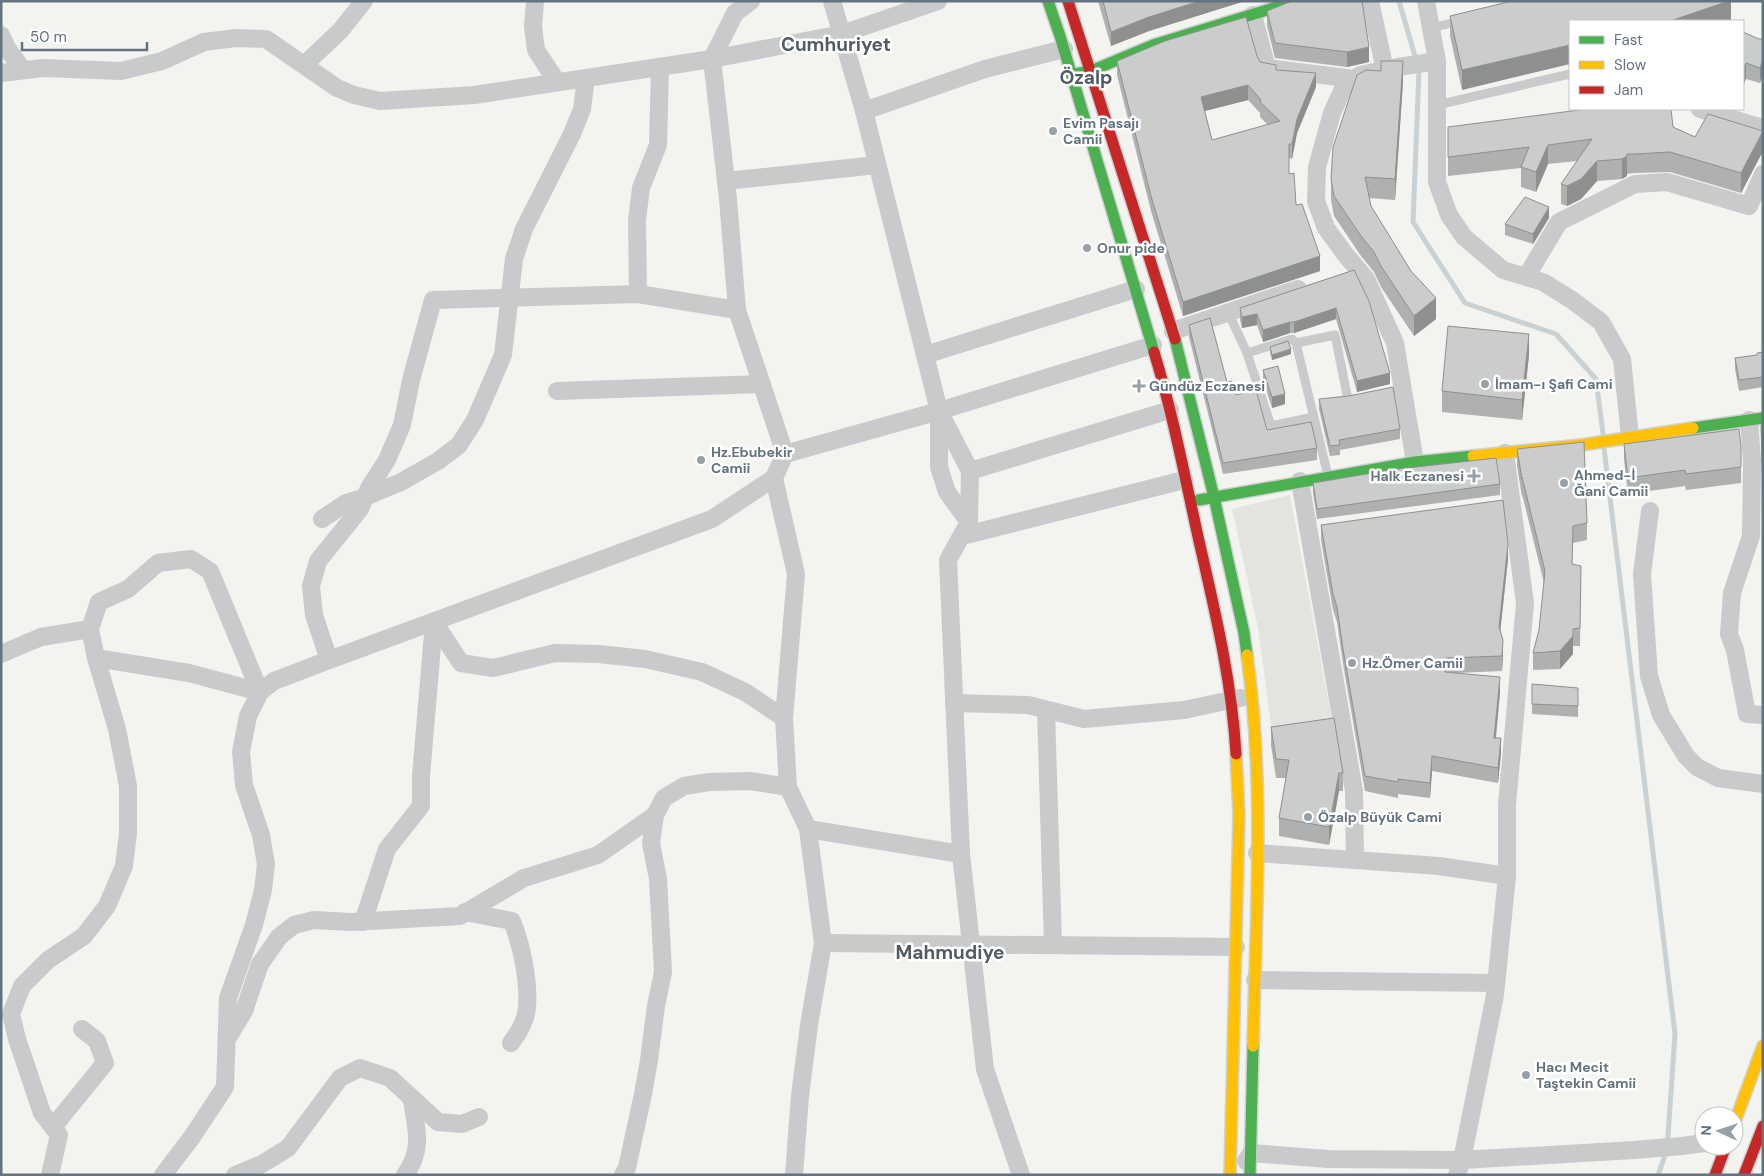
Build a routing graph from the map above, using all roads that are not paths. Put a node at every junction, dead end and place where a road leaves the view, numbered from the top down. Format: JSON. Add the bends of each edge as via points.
{"nodes":[{"id":1,"x":364,"y":1,"type":"edge"},
{"id":2,"x":535,"y":1,"type":"edge"},
{"id":3,"x":751,"y":1,"type":"edge"},
{"id":4,"x":832,"y":1,"type":"edge"},
{"id":5,"x":938,"y":1,"type":"edge"},
{"id":6,"x":1048,"y":1,"type":"edge"},
{"id":7,"x":1068,"y":1,"type":"edge"},
{"id":8,"x":1296,"y":1,"type":"edge"},
{"id":9,"x":1370,"y":1,"type":"edge"},
{"id":10,"x":1426,"y":1,"type":"edge"},
{"id":11,"x":732,"y":7,"type":"edge"},
{"id":12,"x":1254,"y":15,"type":"junction"},
{"id":13,"x":1470,"y":19,"type":"edge"},
{"id":14,"x":1431,"y":28,"type":"junction"},
{"id":15,"x":842,"y":34,"type":"junction"},
{"id":16,"x":1,"y":35,"type":"edge"},
{"id":17,"x":1064,"y":49,"type":"junction"},
{"id":18,"x":712,"y":59,"type":"junction"},
{"id":19,"x":1437,"y":61,"type":"junction"},
{"id":20,"x":304,"y":65,"type":"junction"},
{"id":21,"x":660,"y":67,"type":"junction"},
{"id":22,"x":23,"y":70,"type":"junction"},
{"id":23,"x":1385,"y":70,"type":"junction"},
{"id":24,"x":1091,"y":71,"type":"junction"},
{"id":25,"x":1,"y":73,"type":"edge"},
{"id":26,"x":1569,"y":74,"type":"edge"},
{"id":27,"x":1072,"y":75,"type":"junction"},
{"id":28,"x":586,"y":78,"type":"junction"},
{"id":29,"x":1354,"y":79,"type":"junction"},
{"id":30,"x":557,"y":82,"type":"junction"},
{"id":31,"x":1437,"y":105,"type":"junction"},
{"id":32,"x":1703,"y":110,"type":"edge"},
{"id":33,"x":864,"y":112,"type":"junction"},
{"id":34,"x":1763,"y":128,"type":"edge"},
{"id":35,"x":877,"y":165,"type":"junction"},
{"id":36,"x":1763,"y":174,"type":"edge"},
{"id":37,"x":726,"y":181,"type":"junction"},
{"id":38,"x":1358,"y":269,"type":"junction"},
{"id":39,"x":1339,"y":276,"type":"edge"},
{"id":40,"x":1526,"y":277,"type":"junction"},
{"id":41,"x":1312,"y":285,"type":"edge"},
{"id":42,"x":1136,"y":289,"type":"junction"},
{"id":43,"x":638,"y":294,"type":"junction"},
{"id":44,"x":509,"y":298,"type":"junction"},
{"id":45,"x":737,"y":310,"type":"junction"},
{"id":46,"x":1228,"y":312,"type":"junction"},
{"id":47,"x":1172,"y":331,"type":"junction"},
{"id":48,"x":1296,"y":343,"type":"junction"},
{"id":49,"x":1153,"y":345,"type":"junction"},
{"id":50,"x":1247,"y":353,"type":"junction"},
{"id":51,"x":925,"y":355,"type":"junction"},
{"id":52,"x":762,"y":384,"type":"junction"},
{"id":53,"x":557,"y":391,"type":"dead end"},
{"id":54,"x":1366,"y":396,"type":"edge"},
{"id":55,"x":1170,"y":410,"type":"junction"},
{"id":56,"x":939,"y":411,"type":"junction"},
{"id":57,"x":1313,"y":417,"type":"junction"},
{"id":58,"x":1756,"y":419,"type":"edge"},
{"id":59,"x":1626,"y":437,"type":"junction"},
{"id":60,"x":1505,"y":453,"type":"junction"},
{"id":61,"x":785,"y":454,"type":"junction"},
{"id":62,"x":1415,"y":462,"type":"junction"},
{"id":63,"x":970,"y":471,"type":"junction"},
{"id":64,"x":1328,"y":476,"type":"junction"},
{"id":65,"x":774,"y":478,"type":"junction"},
{"id":66,"x":1184,"y":480,"type":"junction"},
{"id":67,"x":1300,"y":481,"type":"junction"},
{"id":68,"x":365,"y":497,"type":"junction"},
{"id":69,"x":1214,"y":497,"type":"junction"},
{"id":70,"x":1190,"y":502,"type":"junction"},
{"id":71,"x":1512,"y":504,"type":"junction"},
{"id":72,"x":1492,"y":506,"type":"edge"},
{"id":73,"x":1650,"y":511,"type":"dead end"},
{"id":74,"x":322,"y":519,"type":"dead end"},
{"id":75,"x":965,"y":529,"type":"junction"},
{"id":76,"x":1328,"y":529,"type":"edge"},
{"id":77,"x":1308,"y":531,"type":"junction"},
{"id":78,"x":434,"y":622,"type":"junction"},
{"id":79,"x":90,"y":629,"type":"junction"},
{"id":80,"x":1,"y":654,"type":"edge"},
{"id":81,"x":96,"y":658,"type":"junction"},
{"id":82,"x":329,"y":660,"type":"junction"},
{"id":83,"x":260,"y":692,"type":"junction"},
{"id":84,"x":1253,"y":697,"type":"junction"},
{"id":85,"x":1230,"y":700,"type":"junction"},
{"id":86,"x":954,"y":704,"type":"junction"},
{"id":87,"x":1046,"y":710,"type":"junction"},
{"id":88,"x":1763,"y":715,"type":"edge"},
{"id":89,"x":784,"y":718,"type":"junction"},
{"id":90,"x":1763,"y":784,"type":"edge"},
{"id":91,"x":788,"y":787,"type":"junction"},
{"id":92,"x":655,"y":815,"type":"junction"},
{"id":93,"x":808,"y":829,"type":"junction"},
{"id":94,"x":1257,"y":853,"type":"junction"},
{"id":95,"x":961,"y":854,"type":"junction"},
{"id":96,"x":1356,"y":860,"type":"junction"},
{"id":97,"x":1507,"y":876,"type":"junction"},
{"id":98,"x":465,"y":912,"type":"junction"},
{"id":99,"x":362,"y":922,"type":"junction"},
{"id":100,"x":822,"y":943,"type":"junction"},
{"id":101,"x":970,"y":944,"type":"junction"},
{"id":102,"x":1053,"y":944,"type":"junction"},
{"id":103,"x":1236,"y":946,"type":"junction"},
{"id":104,"x":1255,"y":980,"type":"junction"},
{"id":105,"x":1496,"y":983,"type":"junction"},
{"id":106,"x":82,"y":1029,"type":"dead end"},
{"id":107,"x":226,"y":1040,"type":"junction"},
{"id":108,"x":511,"y":1043,"type":"dead end"},
{"id":109,"x":1763,"y":1046,"type":"edge"},
{"id":110,"x":412,"y":1100,"type":"junction"},
{"id":111,"x":1741,"y":1106,"type":"edge"},
{"id":112,"x":479,"y":1117,"type":"dead end"},
{"id":113,"x":1763,"y":1126,"type":"edge"},
{"id":114,"x":53,"y":1128,"type":"junction"},
{"id":115,"x":1694,"y":1144,"type":"edge"},
{"id":116,"x":1251,"y":1153,"type":"junction"},
{"id":117,"x":1722,"y":1156,"type":"edge"},
{"id":118,"x":1460,"y":1167,"type":"edge"},
{"id":119,"x":50,"y":1175,"type":"edge"},
{"id":120,"x":162,"y":1175,"type":"edge"},
{"id":121,"x":235,"y":1175,"type":"edge"},
{"id":122,"x":405,"y":1175,"type":"edge"},
{"id":123,"x":623,"y":1175,"type":"edge"},
{"id":124,"x":794,"y":1175,"type":"edge"},
{"id":125,"x":1021,"y":1175,"type":"edge"},
{"id":126,"x":1230,"y":1175,"type":"edge"},
{"id":127,"x":1238,"y":1175,"type":"edge"},
{"id":128,"x":1250,"y":1175,"type":"edge"},
{"id":129,"x":1715,"y":1175,"type":"edge"},
{"id":130,"x":1744,"y":1175,"type":"edge"}],
"edges":[{"from":1,"to":20,"type":"street","via":[[340,31]]},
{"from":2,"to":30,"type":"street","via":[[533,26],[536,50]]},
{"from":3,"to":11,"type":"street"},
{"from":4,"to":15,"type":"street"},
{"from":5,"to":15,"type":"street"},
{"from":6,"to":17,"type":"main road"},
{"from":7,"to":24,"type":"main road"},
{"from":8,"to":12,"type":"main road"},
{"from":9,"to":23,"type":"street"},
{"from":10,"to":14,"type":"street"},
{"from":11,"to":18,"type":"street"},
{"from":12,"to":24,"type":"main road","via":[[1153,45]]},
{"from":12,"to":29,"type":"street","via":[[1267,68]]},
{"from":13,"to":14,"type":"lane"},
{"from":14,"to":19,"type":"street"},
{"from":15,"to":18,"type":"street"},
{"from":15,"to":33,"type":"street"},
{"from":16,"to":22,"type":"street"},
{"from":17,"to":27,"type":"main road"},
{"from":17,"to":33,"type":"street","via":[[985,69]]},
{"from":18,"to":21,"type":"street"},
{"from":18,"to":37,"type":"street"},
{"from":19,"to":23,"type":"street"},
{"from":19,"to":31,"type":"street"},
{"from":20,"to":22,"type":"street","via":[[266,39],[236,38],[204,42],[162,60],[121,71]]},
{"from":20,"to":30,"type":"street","via":[[337,88],[380,101],[474,95]]},
{"from":21,"to":28,"type":"street"},
{"from":21,"to":43,"type":"street","via":[[658,145],[642,188],[637,220]]},
{"from":22,"to":25,"type":"street"},
{"from":23,"to":29,"type":"street"},
{"from":24,"to":27,"type":"main road"},
{"from":24,"to":47,"type":"main road"},
{"from":26,"to":31,"type":"lane"},
{"from":27,"to":42,"type":"main road"},
{"from":28,"to":30,"type":"street"},
{"from":28,"to":44,"type":"street","via":[[582,109],[572,134],[524,229],[514,259]]},
{"from":29,"to":38,"type":"street","via":[[1344,89],[1332,113],[1316,167],[1316,201],[1326,228]]},
{"from":31,"to":40,"type":"street","via":[[1441,133],[1437,182],[1449,215],[1464,237],[1503,270]]},
{"from":32,"to":34,"type":"street"},
{"from":33,"to":35,"type":"street"},
{"from":35,"to":37,"type":"street"},
{"from":35,"to":51,"type":"street"},
{"from":36,"to":40,"type":"street","via":[[1749,206],[1666,182],[1635,184],[1559,222]]},
{"from":37,"to":45,"type":"street"},
{"from":38,"to":39,"type":"street"},
{"from":38,"to":62,"type":"street","via":[[1366,279],[1395,343],[1398,390]]},
{"from":40,"to":59,"type":"street","via":[[1543,282],[1601,322],[1622,359]]},
{"from":41,"to":46,"type":"street"},
{"from":42,"to":49,"type":"main road"},
{"from":42,"to":51,"type":"street"},
{"from":43,"to":44,"type":"street"},
{"from":43,"to":45,"type":"street"},
{"from":44,"to":68,"type":"street","via":[[503,354],[475,420],[460,445],[402,482]]},
{"from":44,"to":68,"type":"street","via":[[433,300],[402,425],[387,460]]},
{"from":45,"to":52,"type":"street"},
{"from":46,"to":47,"type":"street"},
{"from":46,"to":50,"type":"lane"},
{"from":47,"to":69,"type":"main road"},
{"from":48,"to":50,"type":"lane","via":[[1292,339]]},
{"from":48,"to":54,"type":"lane","via":[[1335,335],[1348,400]]},
{"from":48,"to":57,"type":"lane"},
{"from":49,"to":55,"type":"main road"},
{"from":49,"to":56,"type":"street"},
{"from":50,"to":57,"type":"lane","via":[[1272,426]]},
{"from":51,"to":56,"type":"street"},
{"from":52,"to":53,"type":"street"},
{"from":52,"to":61,"type":"street"},
{"from":55,"to":63,"type":"street"},
{"from":55,"to":66,"type":"main road"},
{"from":56,"to":61,"type":"street"},
{"from":56,"to":63,"type":"street"},
{"from":56,"to":75,"type":"street","via":[[940,467],[947,492]]},
{"from":57,"to":64,"type":"lane"},
{"from":58,"to":59,"type":"main road"},
{"from":58,"to":88,"type":"street","via":[[1750,536],[1732,593],[1729,634],[1735,650],[1746,714]]},
{"from":59,"to":60,"type":"main road"},
{"from":60,"to":62,"type":"main road"},
{"from":60,"to":71,"type":"street"},
{"from":61,"to":65,"type":"street"},
{"from":62,"to":64,"type":"main road"},
{"from":63,"to":75,"type":"street"},
{"from":64,"to":67,"type":"main road"},
{"from":65,"to":78,"type":"street","via":[[712,520]]},
{"from":65,"to":89,"type":"street","via":[[796,574]]},
{"from":66,"to":70,"type":"main road"},
{"from":66,"to":75,"type":"street"},
{"from":67,"to":69,"type":"main road"},
{"from":67,"to":77,"type":"street"},
{"from":68,"to":74,"type":"street","via":[[346,503]]},
{"from":68,"to":82,"type":"street","via":[[360,509],[318,561],[311,586],[314,615]]},
{"from":69,"to":70,"type":"main road"},
{"from":69,"to":84,"type":"main road","via":[[1244,633]]},
{"from":70,"to":85,"type":"main road","via":[[1221,640]]},
{"from":71,"to":72,"type":"street"},
{"from":71,"to":97,"type":"street","via":[[1525,603],[1507,805]]},
{"from":73,"to":90,"type":"street","via":[[1642,574],[1649,676],[1662,715],[1686,756],[1697,768],[1718,778]]},
{"from":75,"to":86,"type":"street","via":[[948,560]]},
{"from":76,"to":77,"type":"street"},
{"from":77,"to":96,"type":"street","via":[[1354,791]]},
{"from":78,"to":82,"type":"street"},
{"from":78,"to":89,"type":"street","via":[[461,662],[493,668],[555,654],[645,659],[702,672],[745,692]]},
{"from":78,"to":99,"type":"street","via":[[421,806],[387,849]]},
{"from":79,"to":80,"type":"street","via":[[41,637]]},
{"from":79,"to":81,"type":"street"},
{"from":79,"to":83,"type":"street","via":[[99,602],[128,589],[158,563],[191,559],[210,571]]},
{"from":81,"to":83,"type":"street","via":[[190,673]]},
{"from":81,"to":114,"type":"street","via":[[117,729],[128,786],[124,866],[106,906],[84,936],[48,960],[22,986],[11,1014],[42,1113]]},
{"from":82,"to":83,"type":"street","via":[[274,681]]},
{"from":83,"to":107,"type":"street","via":[[248,716],[241,752],[244,785],[261,835],[266,864],[254,925],[228,998]]},
{"from":84,"to":85,"type":"street"},
{"from":84,"to":94,"type":"main road"},
{"from":85,"to":87,"type":"street","via":[[1184,710],[1084,719]]},
{"from":85,"to":103,"type":"main road","via":[[1239,815]]},
{"from":86,"to":87,"type":"street","via":[[1028,705]]},
{"from":86,"to":95,"type":"street"},
{"from":87,"to":102,"type":"street"},
{"from":89,"to":91,"type":"street"},
{"from":91,"to":92,"type":"street","via":[[750,781],[684,786],[664,798]]},
{"from":91,"to":93,"type":"street"},
{"from":92,"to":98,"type":"street","via":[[598,854],[524,878]]},
{"from":92,"to":123,"type":"street","via":[[651,843],[658,879],[663,972],[643,1094]]},
{"from":93,"to":95,"type":"street"},
{"from":93,"to":100,"type":"street"},
{"from":94,"to":96,"type":"street"},
{"from":94,"to":104,"type":"main road"},
{"from":95,"to":101,"type":"street"},
{"from":96,"to":97,"type":"street","via":[[1439,866]]},
{"from":97,"to":105,"type":"street"},
{"from":98,"to":99,"type":"street","via":[[460,916]]},
{"from":98,"to":108,"type":"street","via":[[512,922],[518,936],[526,977],[527,1008],[522,1028]]},
{"from":99,"to":107,"type":"street","via":[[314,920],[294,925],[279,937],[260,964],[244,1011]]},
{"from":100,"to":101,"type":"street"},
{"from":100,"to":124,"type":"street","via":[[800,1096]]},
{"from":101,"to":102,"type":"street"},
{"from":101,"to":125,"type":"street","via":[[984,1069]]},
{"from":102,"to":103,"type":"street"},
{"from":103,"to":126,"type":"main road"},
{"from":104,"to":105,"type":"street"},
{"from":104,"to":116,"type":"main road"},
{"from":105,"to":118,"type":"street"},
{"from":106,"to":114,"type":"street","via":[[97,1041],[105,1063]]},
{"from":107,"to":120,"type":"street","via":[[225,1087]]},
{"from":109,"to":111,"type":"main road"},
{"from":110,"to":112,"type":"street","via":[[438,1122],[462,1124]]},
{"from":110,"to":121,"type":"street","via":[[390,1078],[360,1068],[340,1078],[288,1148]]},
{"from":110,"to":122,"type":"street","via":[[419,1143]]},
{"from":113,"to":130,"type":"main road"},
{"from":114,"to":119,"type":"street","via":[[59,1135]]},
{"from":115,"to":118,"type":"street"},
{"from":116,"to":118,"type":"street"},
{"from":116,"to":127,"type":"street"},
{"from":116,"to":128,"type":"main road"},
{"from":117,"to":129,"type":"main road"}]}
